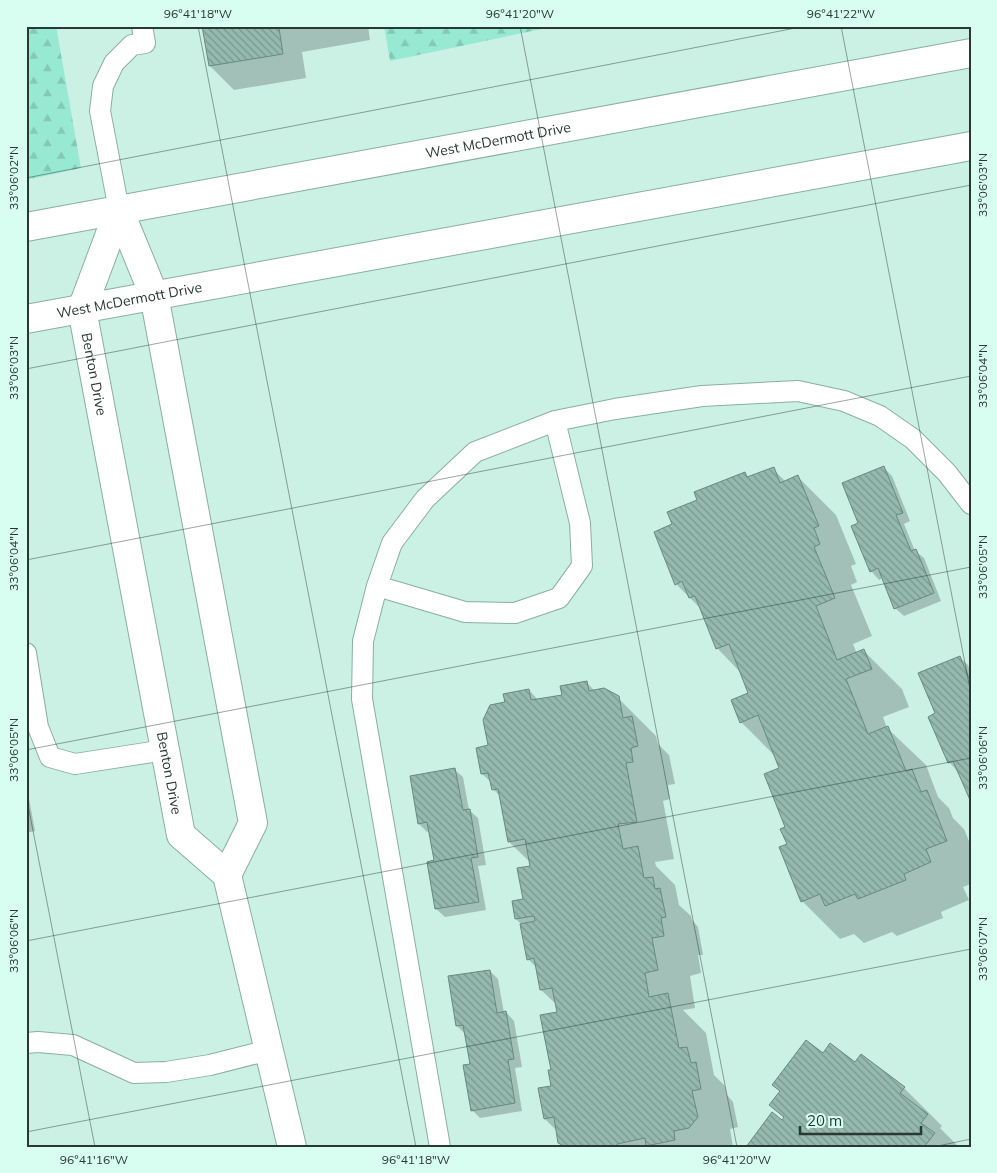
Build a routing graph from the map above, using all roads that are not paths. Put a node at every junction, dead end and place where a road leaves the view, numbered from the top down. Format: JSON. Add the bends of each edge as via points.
{"nodes":[{"id":1,"x":142,"y":26,"type":"edge"},
{"id":2,"x":971,"y":53,"type":"edge"},
{"id":3,"x":961,"y":148,"type":"edge"},
{"id":4,"x":119,"y":210,"type":"junction"},
{"id":5,"x":26,"y":227,"type":"edge"},
{"id":6,"x":154,"y":295,"type":"junction"},
{"id":7,"x":82,"y":309,"type":"junction"},
{"id":8,"x":26,"y":319,"type":"edge"},
{"id":9,"x":555,"y":421,"type":"junction"},
{"id":10,"x":971,"y":504,"type":"edge"},
{"id":11,"x":377,"y":586,"type":"junction"},
{"id":12,"x":26,"y":653,"type":"edge"},
{"id":13,"x":165,"y":750,"type":"junction"},
{"id":14,"x":227,"y":875,"type":"junction"},
{"id":15,"x":26,"y":1043,"type":"edge"},
{"id":16,"x":269,"y":1050,"type":"junction"},
{"id":17,"x":292,"y":1147,"type":"edge"},
{"id":18,"x":440,"y":1147,"type":"edge"}],
"edges":[{"from":1,"to":4,"type":"lane","via":[[145,43],[132,45],[114,63],[103,86],[100,112]]},
{"from":2,"to":4,"type":"main road","name":"West McDermott Drive"},
{"from":3,"to":6,"type":"main road","name":"West McDermott Drive"},
{"from":4,"to":5,"type":"main road","name":"West McDermott Drive"},
{"from":4,"to":6,"type":"main road"},
{"from":4,"to":7,"type":"main road"},
{"from":6,"to":7,"type":"main road","name":"West McDermott Drive"},
{"from":6,"to":14,"type":"main road","via":[[254,823]]},
{"from":7,"to":8,"type":"main road","name":"West McDermott Drive"},
{"from":7,"to":13,"type":"main road","name":"Benton Drive"},
{"from":9,"to":10,"type":"lane","via":[[702,396],[798,391],[844,400],[880,416],[920,446],[947,472]]},
{"from":9,"to":11,"type":"lane","via":[[475,452],[425,498],[392,543]]},
{"from":9,"to":11,"type":"lane","via":[[580,523],[582,566],[558,598],[515,613],[465,612]]},
{"from":11,"to":18,"type":"lane","via":[[363,641],[362,699]]},
{"from":12,"to":13,"type":"lane","via":[[38,727],[50,758],[75,764]]},
{"from":13,"to":14,"type":"main road","name":"Benton Drive","via":[[181,835]]},
{"from":14,"to":16,"type":"main road"},
{"from":15,"to":16,"type":"lane","via":[[73,1045],[134,1073],[175,1071]]},
{"from":16,"to":17,"type":"main road"}]}
